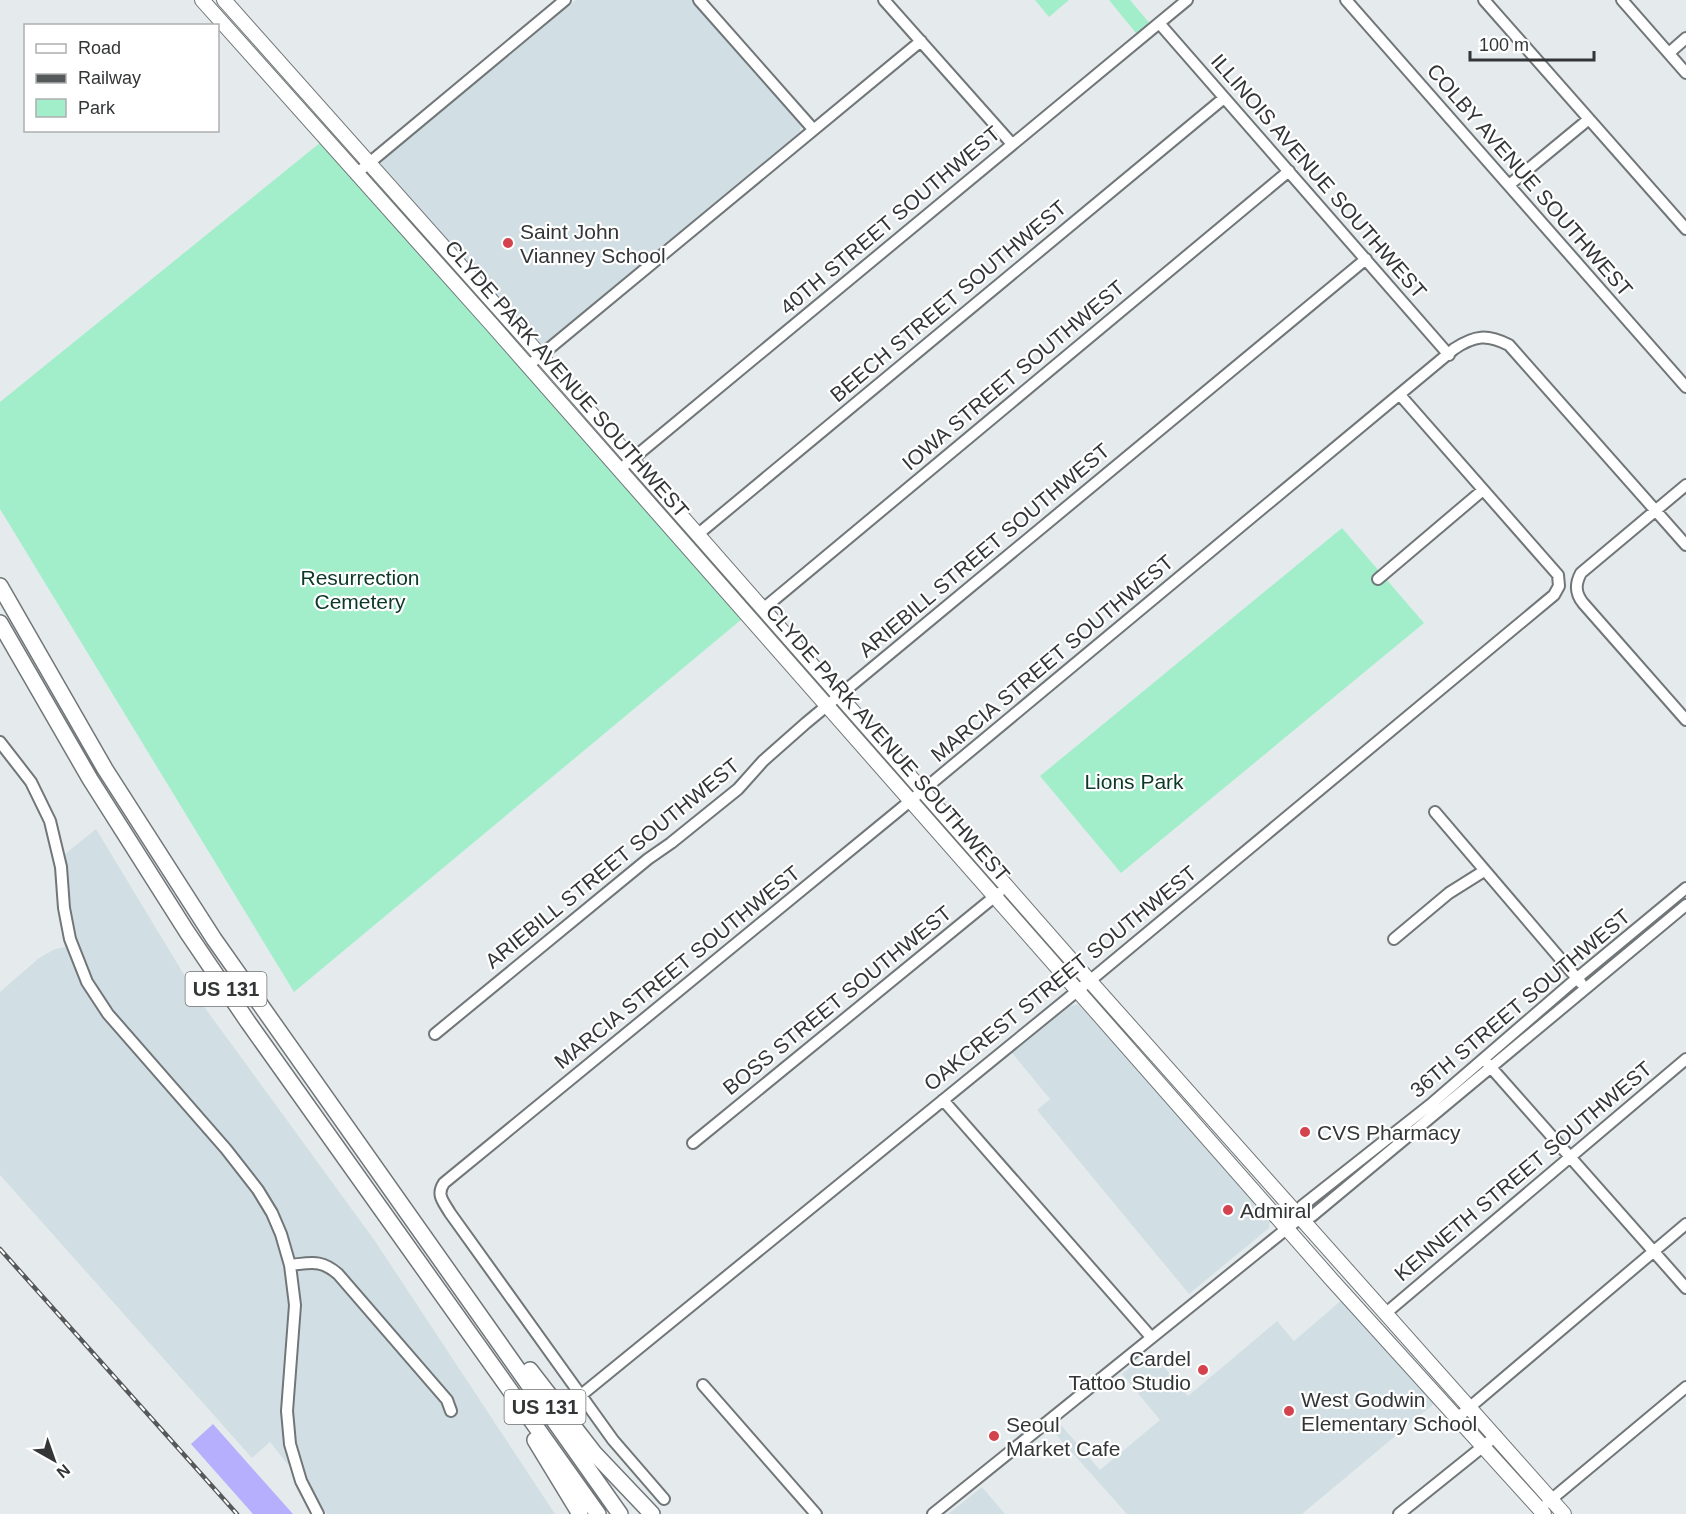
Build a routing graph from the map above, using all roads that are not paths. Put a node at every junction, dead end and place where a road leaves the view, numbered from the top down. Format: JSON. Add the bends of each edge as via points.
{"nodes":[{"id":1,"x":202,"y":0,"type":"edge"},
{"id":2,"x":224,"y":0,"type":"edge"},
{"id":3,"x":565,"y":0,"type":"edge"},
{"id":4,"x":699,"y":0,"type":"edge"},
{"id":5,"x":884,"y":0,"type":"edge"},
{"id":6,"x":1186,"y":0,"type":"edge"},
{"id":7,"x":1346,"y":0,"type":"edge"},
{"id":8,"x":1484,"y":0,"type":"edge"},
{"id":9,"x":1622,"y":0,"type":"edge"},
{"id":10,"x":1159,"y":23,"type":"junction"},
{"id":11,"x":1686,"y":38,"type":"edge"},
{"id":12,"x":921,"y":40,"type":"junction"},
{"id":13,"x":1669,"y":53,"type":"junction"},
{"id":14,"x":1686,"y":73,"type":"edge"},
{"id":15,"x":1224,"y":98,"type":"junction"},
{"id":16,"x":1589,"y":119,"type":"junction"},
{"id":17,"x":813,"y":129,"type":"junction"},
{"id":18,"x":1012,"y":144,"type":"junction"},
{"id":19,"x":368,"y":164,"type":"junction"},
{"id":20,"x":1289,"y":171,"type":"junction"},
{"id":21,"x":356,"y":174,"type":"junction"},
{"id":22,"x":1509,"y":185,"type":"junction"},
{"id":23,"x":1686,"y":230,"type":"edge"},
{"id":24,"x":1366,"y":259,"type":"junction"},
{"id":25,"x":540,"y":355,"type":"junction"},
{"id":26,"x":1449,"y":355,"type":"junction"},
{"id":27,"x":528,"y":366,"type":"junction"},
{"id":28,"x":1686,"y":387,"type":"edge"},
{"id":29,"x":1400,"y":395,"type":"junction"},
{"id":30,"x":631,"y":459,"type":"junction"},
{"id":31,"x":619,"y":470,"type":"junction"},
{"id":32,"x":1686,"y":485,"type":"edge"},
{"id":33,"x":1483,"y":490,"type":"junction"},
{"id":34,"x":1655,"y":510,"type":"junction"},
{"id":35,"x":697,"y":535,"type":"junction"},
{"id":36,"x":1686,"y":545,"type":"edge"},
{"id":37,"x":1378,"y":579,"type":"dead end"},
{"id":38,"x":0,"y":586,"type":"edge"},
{"id":39,"x":763,"y":609,"type":"junction"},
{"id":40,"x":0,"y":623,"type":"edge"},
{"id":41,"x":839,"y":696,"type":"junction"},
{"id":42,"x":828,"y":705,"type":"junction"},
{"id":43,"x":1686,"y":720,"type":"edge"},
{"id":44,"x":0,"y":742,"type":"edge"},
{"id":45,"x":922,"y":790,"type":"junction"},
{"id":46,"x":911,"y":800,"type":"junction"},
{"id":47,"x":1435,"y":813,"type":"dead end"},
{"id":48,"x":1484,"y":871,"type":"junction"},
{"id":49,"x":1006,"y":887,"type":"junction"},
{"id":50,"x":1686,"y":888,"type":"edge"},
{"id":51,"x":995,"y":896,"type":"junction"},
{"id":52,"x":1686,"y":905,"type":"edge"},
{"id":53,"x":1394,"y":939,"type":"dead end"},
{"id":54,"x":1576,"y":979,"type":"junction"},
{"id":55,"x":1089,"y":980,"type":"junction"},
{"id":56,"x":1585,"y":987,"type":"junction"},
{"id":57,"x":1077,"y":990,"type":"junction"},
{"id":58,"x":435,"y":1034,"type":"dead end"},
{"id":59,"x":1686,"y":1059,"type":"edge"},
{"id":60,"x":1487,"y":1063,"type":"junction"},
{"id":61,"x":943,"y":1100,"type":"junction"},
{"id":62,"x":693,"y":1143,"type":"dead end"},
{"id":63,"x":1571,"y":1157,"type":"junction"},
{"id":64,"x":1300,"y":1218,"type":"junction"},
{"id":65,"x":1686,"y":1224,"type":"edge"},
{"id":66,"x":1287,"y":1228,"type":"junction"},
{"id":67,"x":1654,"y":1251,"type":"junction"},
{"id":68,"x":290,"y":1265,"type":"junction"},
{"id":69,"x":1686,"y":1288,"type":"edge"},
{"id":70,"x":469,"y":1301,"type":"junction"},
{"id":71,"x":1386,"y":1313,"type":"junction"},
{"id":72,"x":1151,"y":1337,"type":"junction"},
{"id":73,"x":475,"y":1340,"type":"junction"},
{"id":74,"x":702,"y":1385,"type":"dead end"},
{"id":75,"x":1686,"y":1387,"type":"edge"},
{"id":76,"x":580,"y":1396,"type":"junction"},
{"id":77,"x":1470,"y":1407,"type":"junction"},
{"id":78,"x":451,"y":1410,"type":"dead end"},
{"id":79,"x":1457,"y":1418,"type":"junction"},
{"id":80,"x":1496,"y":1436,"type":"junction"},
{"id":81,"x":1483,"y":1446,"type":"junction"},
{"id":82,"x":664,"y":1499,"type":"dead end"},
{"id":83,"x":1552,"y":1510,"type":"edge"},
{"id":84,"x":318,"y":1514,"type":"edge"},
{"id":85,"x":580,"y":1514,"type":"edge"},
{"id":86,"x":598,"y":1514,"type":"edge"},
{"id":87,"x":620,"y":1514,"type":"edge"},
{"id":88,"x":652,"y":1514,"type":"edge"},
{"id":89,"x":816,"y":1514,"type":"edge"},
{"id":90,"x":933,"y":1514,"type":"edge"},
{"id":91,"x":1400,"y":1514,"type":"edge"}],
"edges":[{"from":1,"to":21,"type":"main road","name":"CLYDE PARK AVENUE SOUTHWEST"},
{"from":2,"to":19,"type":"main road","name":"CLYDE PARK AVENUE SOUTHWEST"},
{"from":3,"to":19,"type":"street"},
{"from":4,"to":17,"type":"street"},
{"from":5,"to":12,"type":"street"},
{"from":6,"to":10,"type":"street","name":"40TH STREET SOUTHWEST"},
{"from":7,"to":22,"type":"street","name":"COLBY AVENUE SOUTHWEST"},
{"from":8,"to":16,"type":"street"},
{"from":9,"to":13,"type":"street"},
{"from":10,"to":15,"type":"street","name":"ILLINOIS AVENUE SOUTHWEST"},
{"from":10,"to":18,"type":"street","name":"40TH STREET SOUTHWEST"},
{"from":11,"to":13,"type":"street"},
{"from":12,"to":17,"type":"street"},
{"from":12,"to":18,"type":"street"},
{"from":13,"to":14,"type":"street"},
{"from":15,"to":20,"type":"street","name":"ILLINOIS AVENUE SOUTHWEST"},
{"from":15,"to":35,"type":"street","name":"BEECH STREET SOUTHWEST"},
{"from":16,"to":22,"type":"street"},
{"from":16,"to":23,"type":"street"},
{"from":17,"to":25,"type":"street"},
{"from":18,"to":30,"type":"street","name":"40TH STREET SOUTHWEST"},
{"from":19,"to":21,"type":"street"},
{"from":19,"to":25,"type":"main road","name":"CLYDE PARK AVENUE SOUTHWEST"},
{"from":20,"to":24,"type":"street","name":"ILLINOIS AVENUE SOUTHWEST"},
{"from":20,"to":39,"type":"street","name":"IOWA STREET SOUTHWEST"},
{"from":21,"to":27,"type":"main road","name":"CLYDE PARK AVENUE SOUTHWEST"},
{"from":22,"to":28,"type":"street","name":"COLBY AVENUE SOUTHWEST"},
{"from":24,"to":26,"type":"street","name":"ILLINOIS AVENUE SOUTHWEST"},
{"from":24,"to":41,"type":"street","name":"ARIEBILL STREET SOUTHWEST"},
{"from":25,"to":27,"type":"street"},
{"from":25,"to":30,"type":"main road","name":"CLYDE PARK AVENUE SOUTHWEST"},
{"from":26,"to":29,"type":"street","name":"MARCIA STREET SOUTHWEST"},
{"from":26,"to":34,"type":"street","name":"MARCIA STREET SOUTHWEST","via":[[1478,338],[1504,342],[1523,358]]},
{"from":27,"to":31,"type":"main road","name":"CLYDE PARK AVENUE SOUTHWEST"},
{"from":29,"to":33,"type":"street"},
{"from":29,"to":45,"type":"street","name":"MARCIA STREET SOUTHWEST"},
{"from":30,"to":31,"type":"street","name":"40TH STREET SOUTHWEST"},
{"from":30,"to":35,"type":"main road","name":"CLYDE PARK AVENUE SOUTHWEST"},
{"from":31,"to":42,"type":"main road","name":"CLYDE PARK AVENUE SOUTHWEST"},
{"from":32,"to":34,"type":"street"},
{"from":33,"to":37,"type":"street"},
{"from":33,"to":55,"type":"street","name":"OAKCREST STREET SOUTHWEST","via":[[1558,575],[1559,586],[1554,595]]},
{"from":34,"to":36,"type":"street"},
{"from":34,"to":43,"type":"street","via":[[1581,573],[1576,589],[1583,603]]},
{"from":35,"to":39,"type":"main road","name":"CLYDE PARK AVENUE SOUTHWEST"},
{"from":38,"to":70,"type":"highway","number":"US 131","via":[[93,750],[197,914]]},
{"from":39,"to":41,"type":"main road","name":"CLYDE PARK AVENUE SOUTHWEST"},
{"from":40,"to":73,"type":"highway","number":"US 131","via":[[90,779],[176,915]]},
{"from":41,"to":42,"type":"street","name":"ARIEBILL STREET SOUTHWEST"},
{"from":41,"to":45,"type":"main road","name":"CLYDE PARK AVENUE SOUTHWEST"},
{"from":42,"to":46,"type":"main road","name":"CLYDE PARK AVENUE SOUTHWEST"},
{"from":42,"to":58,"type":"street","name":"ARIEBILL STREET SOUTHWEST","via":[[763,761],[738,789]]},
{"from":44,"to":68,"type":"street","via":[[31,782],[50,821],[61,867],[70,939],[87,982],[108,1014],[258,1190],[272,1213]]},
{"from":45,"to":46,"type":"street","name":"MARCIA STREET SOUTHWEST"},
{"from":45,"to":49,"type":"main road","name":"CLYDE PARK AVENUE SOUTHWEST"},
{"from":46,"to":51,"type":"main road","name":"CLYDE PARK AVENUE SOUTHWEST"},
{"from":46,"to":76,"type":"street","name":"MARCIA STREET SOUTHWEST","via":[[439,1190],[450,1213]]},
{"from":47,"to":48,"type":"street"},
{"from":48,"to":53,"type":"street","via":[[1449,893]]},
{"from":48,"to":54,"type":"street"},
{"from":49,"to":51,"type":"street","name":"BOSS STREET SOUTHWEST"},
{"from":49,"to":55,"type":"main road","name":"CLYDE PARK AVENUE SOUTHWEST"},
{"from":50,"to":54,"type":"street","name":"36TH STREET SOUTHWEST"},
{"from":51,"to":57,"type":"main road","name":"CLYDE PARK AVENUE SOUTHWEST"},
{"from":51,"to":62,"type":"street","name":"BOSS STREET SOUTHWEST"},
{"from":52,"to":56,"type":"street","name":"36TH STREET SOUTHWEST"},
{"from":54,"to":56,"type":"street"},
{"from":54,"to":60,"type":"street","name":"36TH STREET SOUTHWEST"},
{"from":55,"to":57,"type":"street","name":"OAKCREST STREET SOUTHWEST"},
{"from":55,"to":64,"type":"main road","name":"CLYDE PARK AVENUE SOUTHWEST"},
{"from":56,"to":60,"type":"street","name":"36TH STREET SOUTHWEST"},
{"from":57,"to":61,"type":"street","name":"OAKCREST STREET SOUTHWEST"},
{"from":57,"to":66,"type":"main road","name":"CLYDE PARK AVENUE SOUTHWEST"},
{"from":59,"to":63,"type":"street","name":"KENNETH STREET SOUTHWEST"},
{"from":60,"to":63,"type":"street"},
{"from":60,"to":64,"type":"street","name":"36TH STREET SOUTHWEST","via":[[1312,1216]]},
{"from":61,"to":72,"type":"street"},
{"from":61,"to":76,"type":"street","name":"OAKCREST STREET SOUTHWEST"},
{"from":63,"to":67,"type":"street"},
{"from":63,"to":71,"type":"street","name":"KENNETH STREET SOUTHWEST"},
{"from":64,"to":66,"type":"street","name":"36TH STREET SOUTHWEST"},
{"from":64,"to":71,"type":"main road","name":"CLYDE PARK AVENUE SOUTHWEST"},
{"from":65,"to":67,"type":"street"},
{"from":66,"to":72,"type":"street","name":"36TH STREET SOUTHWEST"},
{"from":66,"to":79,"type":"main road","name":"CLYDE PARK AVENUE SOUTHWEST"},
{"from":67,"to":69,"type":"street"},
{"from":67,"to":77,"type":"street"},
{"from":68,"to":78,"type":"street","via":[[319,1262],[338,1274],[447,1400]]},
{"from":68,"to":84,"type":"street","via":[[295,1305],[287,1411],[290,1444],[301,1481]]},
{"from":70,"to":87,"type":"highway","number":"US 131"},
{"from":70,"to":88,"type":"highway","via":[[532,1372],[595,1454]]},
{"from":71,"to":77,"type":"main road","name":"CLYDE PARK AVENUE SOUTHWEST"},
{"from":72,"to":90,"type":"street","name":"36TH STREET SOUTHWEST"},
{"from":73,"to":85,"type":"highway"},
{"from":73,"to":86,"type":"highway","number":"US 131"},
{"from":74,"to":89,"type":"street"},
{"from":75,"to":83,"type":"street"},
{"from":76,"to":82,"type":"street"},
{"from":77,"to":79,"type":"street"},
{"from":77,"to":80,"type":"main road","name":"CLYDE PARK AVENUE SOUTHWEST"},
{"from":79,"to":81,"type":"main road","name":"CLYDE PARK AVENUE SOUTHWEST"},
{"from":80,"to":81,"type":"street"},
{"from":80,"to":83,"type":"main road","name":"CLYDE PARK AVENUE SOUTHWEST"},
{"from":81,"to":83,"type":"main road","name":"CLYDE PARK AVENUE SOUTHWEST"},
{"from":81,"to":91,"type":"street"}]}
